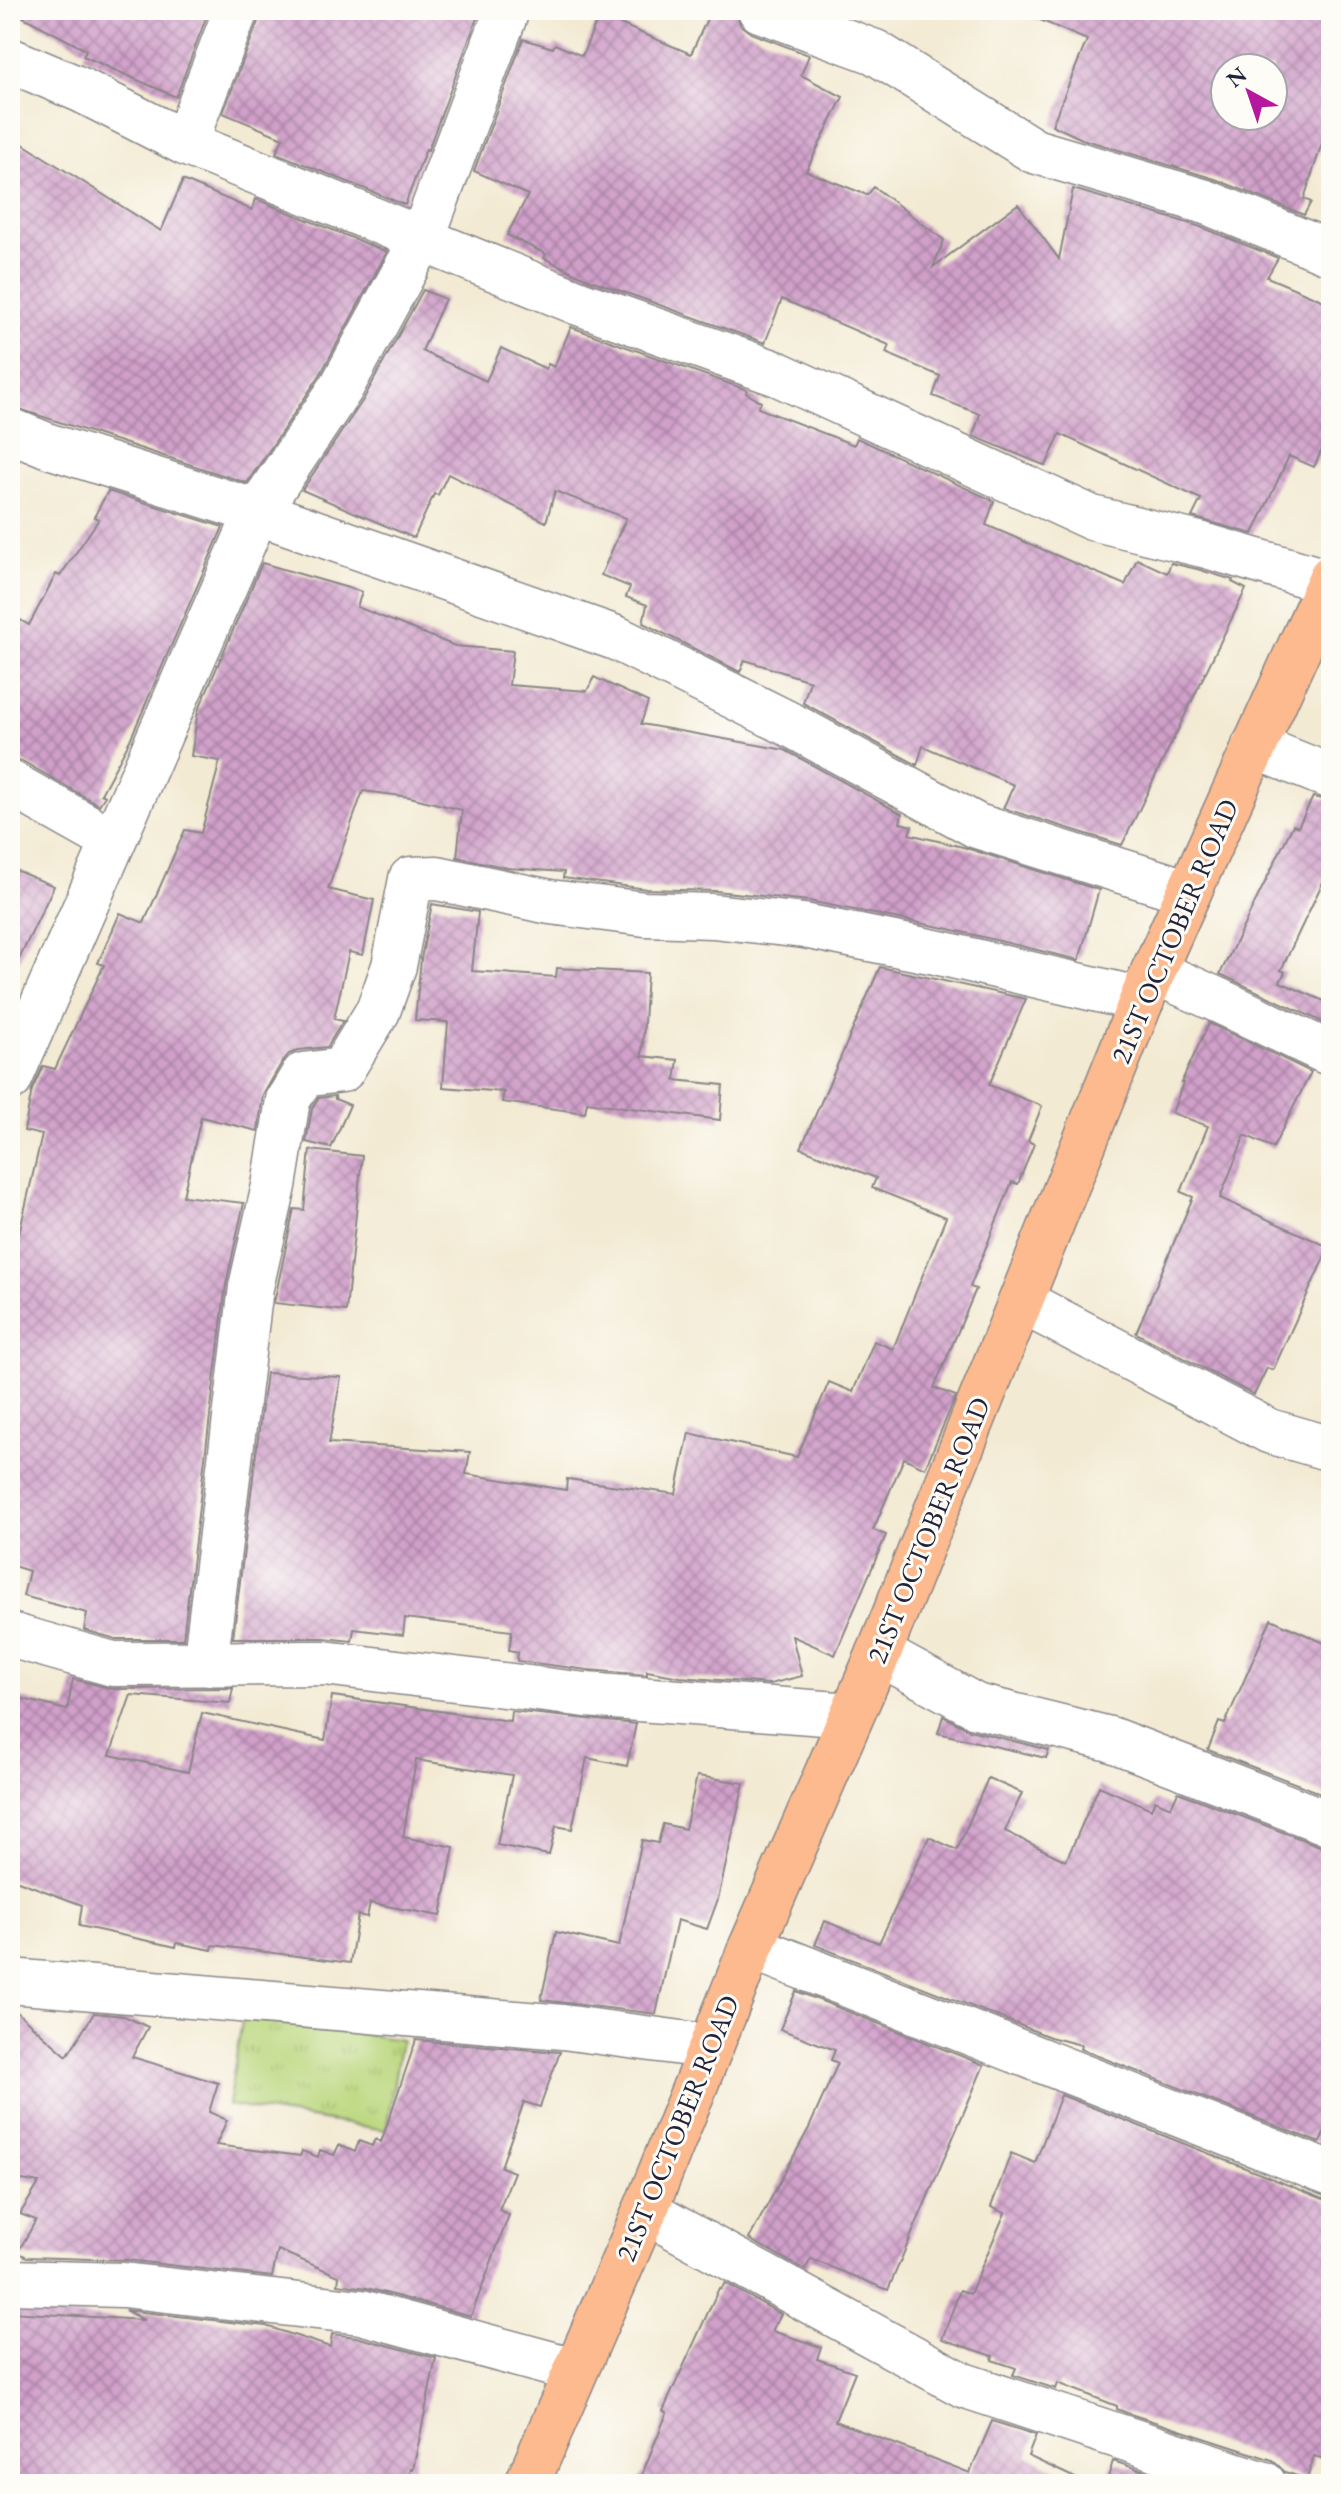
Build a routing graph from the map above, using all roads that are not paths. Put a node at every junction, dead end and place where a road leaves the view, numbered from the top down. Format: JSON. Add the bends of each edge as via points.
{"nodes":[{"id":1,"x":236,"y":10,"type":"edge"},
{"id":2,"x":507,"y":10,"type":"edge"},
{"id":3,"x":760,"y":10,"type":"edge"},
{"id":4,"x":10,"y":60,"type":"edge"},
{"id":5,"x":185,"y":143,"type":"junction"},
{"id":6,"x":422,"y":239,"type":"junction"},
{"id":7,"x":1331,"y":253,"type":"edge"},
{"id":8,"x":10,"y":430,"type":"edge"},
{"id":9,"x":257,"y":512,"type":"junction"},
{"id":10,"x":1330,"y":580,"type":"edge"},
{"id":11,"x":1254,"y":746,"type":"junction"},
{"id":12,"x":1331,"y":777,"type":"edge"},
{"id":13,"x":10,"y":783,"type":"edge"},
{"id":14,"x":113,"y":841,"type":"junction"},
{"id":15,"x":1189,"y":892,"type":"junction"},
{"id":16,"x":1148,"y":986,"type":"junction"},
{"id":17,"x":19,"y":1033,"type":"edge"},
{"id":18,"x":1331,"y":1054,"type":"edge"},
{"id":19,"x":10,"y":1079,"type":"edge"},
{"id":20,"x":1021,"y":1301,"type":"junction"},
{"id":21,"x":1331,"y":1449,"type":"edge"},
{"id":22,"x":10,"y":1635,"type":"edge"},
{"id":23,"x":879,"y":1653,"type":"junction"},
{"id":24,"x":203,"y":1663,"type":"junction"},
{"id":25,"x":851,"y":1715,"type":"junction"},
{"id":26,"x":1331,"y":1824,"type":"edge"},
{"id":27,"x":751,"y":1947,"type":"junction"},
{"id":28,"x":10,"y":1981,"type":"edge"},
{"id":29,"x":711,"y":2047,"type":"junction"},
{"id":30,"x":1331,"y":2174,"type":"edge"},
{"id":31,"x":645,"y":2211,"type":"junction"},
{"id":32,"x":10,"y":2282,"type":"edge"},
{"id":33,"x":574,"y":2370,"type":"junction"},
{"id":34,"x":527,"y":2484,"type":"edge"},
{"id":35,"x":1264,"y":2484,"type":"edge"}],
"edges":[{"from":1,"to":5,"type":"street"},
{"from":2,"to":6,"type":"street"},
{"from":3,"to":7,"type":"street","via":[[875,52],[1034,151],[1206,202]]},
{"from":4,"to":5,"type":"street"},
{"from":5,"to":6,"type":"street"},
{"from":6,"to":9,"type":"street","via":[[341,388]]},
{"from":6,"to":10,"type":"street","via":[[579,303],[778,374],[1092,518]]},
{"from":8,"to":9,"type":"street"},
{"from":9,"to":14,"type":"street"},
{"from":9,"to":15,"type":"street","via":[[616,638],[977,826]]},
{"from":10,"to":11,"type":"main road","name":"21ST OCTOBER ROAD"},
{"from":11,"to":12,"type":"street"},
{"from":11,"to":15,"type":"main road","name":"21ST OCTOBER ROAD"},
{"from":13,"to":14,"type":"street"},
{"from":14,"to":17,"type":"street"},
{"from":15,"to":16,"type":"main road","name":"21ST OCTOBER ROAD"},
{"from":16,"to":18,"type":"street","via":[[1211,995]]},
{"from":16,"to":20,"type":"main road","name":"21ST OCTOBER ROAD"},
{"from":16,"to":24,"type":"street","via":[[804,926],[645,914],[550,902],[437,878],[411,879],[394,966],[378,1011],[342,1070],[303,1075],[288,1100],[251,1287]]},
{"from":17,"to":19,"type":"street"},
{"from":20,"to":21,"type":"street","via":[[1269,1431]]},
{"from":20,"to":23,"type":"main road","name":"21ST OCTOBER ROAD"},
{"from":22,"to":24,"type":"street","via":[[113,1664]]},
{"from":23,"to":25,"type":"main road","name":"21ST OCTOBER ROAD"},
{"from":23,"to":26,"type":"street","via":[[976,1706],[1110,1739]]},
{"from":24,"to":25,"type":"street","via":[[324,1663],[586,1695]]},
{"from":25,"to":27,"type":"main road","name":"21ST OCTOBER ROAD"},
{"from":27,"to":29,"type":"main road","name":"21ST OCTOBER ROAD"},
{"from":27,"to":30,"type":"street"},
{"from":28,"to":29,"type":"street","via":[[563,2027]]},
{"from":29,"to":31,"type":"main road","name":"21ST OCTOBER ROAD"},
{"from":31,"to":33,"type":"main road","name":"21ST OCTOBER ROAD"},
{"from":31,"to":35,"type":"street","via":[[963,2385]]},
{"from":32,"to":33,"type":"street","via":[[123,2285],[361,2312]]},
{"from":33,"to":34,"type":"main road","name":"21ST OCTOBER ROAD"}]}
